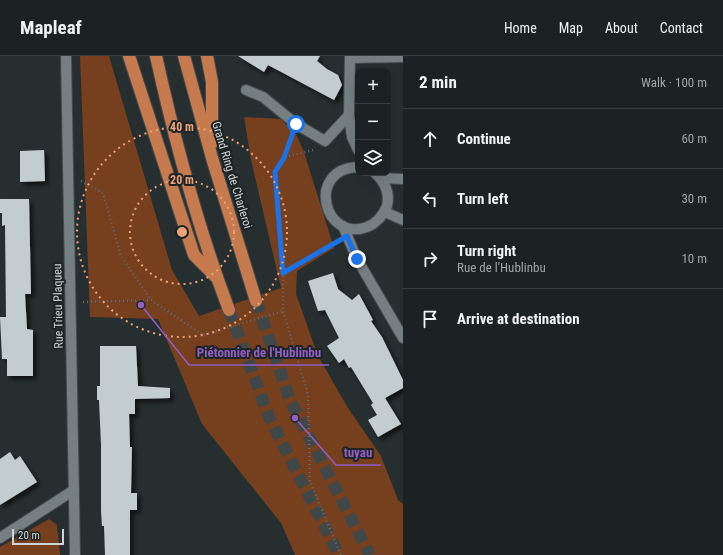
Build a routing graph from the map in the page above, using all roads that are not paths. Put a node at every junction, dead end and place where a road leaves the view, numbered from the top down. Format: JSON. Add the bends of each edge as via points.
{"nodes":[{"id":1,"x":66,"y":56,"type":"edge"},
{"id":2,"x":129,"y":56,"type":"edge"},
{"id":3,"x":156,"y":56,"type":"edge"},
{"id":4,"x":184,"y":56,"type":"edge"},
{"id":5,"x":207,"y":56,"type":"edge"},
{"id":6,"x":351,"y":57,"type":"edge"},
{"id":7,"x":403,"y":57,"type":"edge"},
{"id":8,"x":246,"y":90,"type":"dead end"},
{"id":9,"x":349,"y":115,"type":"junction"},
{"id":10,"x":355,"y":144,"type":"edge"},
{"id":11,"x":212,"y":158,"type":"junction"},
{"id":12,"x":355,"y":167,"type":"edge"},
{"id":13,"x":378,"y":176,"type":"edge"},
{"id":14,"x":403,"y":179,"type":"edge"},
{"id":15,"x":385,"y":212,"type":"junction"},
{"id":16,"x":403,"y":220,"type":"edge"},
{"id":17,"x":343,"y":226,"type":"junction"},
{"id":18,"x":217,"y":278,"type":"junction"},
{"id":19,"x":256,"y":301,"type":"tunnel mouth"},
{"id":20,"x":229,"y":310,"type":"tunnel mouth"},
{"id":21,"x":403,"y":338,"type":"edge"},
{"id":22,"x":74,"y":490,"type":"junction"},
{"id":23,"x":0,"y":538,"type":"edge"},
{"id":24,"x":75,"y":555,"type":"edge"}],
"edges":[{"from":1,"to":22,"type":"street","name":"Rue Trieu Plaqueu"},
{"from":2,"to":18,"type":"highway","via":[[194,255]]},
{"from":3,"to":18,"type":"highway","via":[[184,174]]},
{"from":4,"to":11,"type":"highway","name":"Grand Ring de Charleroi"},
{"from":5,"to":11,"type":"highway","via":[[212,82]]},
{"from":6,"to":7,"type":"street"},
{"from":6,"to":9,"type":"street"},
{"from":8,"to":9,"type":"street","via":[[263,97],[296,124],[325,141]]},
{"from":9,"to":10,"type":"street"},
{"from":11,"to":19,"type":"highway","name":"Grand Ring de Charleroi"},
{"from":12,"to":17,"type":"street","via":[[340,171],[332,178],[325,197],[333,219]]},
{"from":13,"to":14,"type":"street"},
{"from":13,"to":15,"type":"street","via":[[386,188],[389,199]]},
{"from":15,"to":16,"type":"street"},
{"from":15,"to":17,"type":"street","via":[[371,226],[352,229]]},
{"from":17,"to":21,"type":"street","via":[[357,259]]},
{"from":18,"to":20,"type":"highway"},
{"from":22,"to":23,"type":"street"},
{"from":22,"to":24,"type":"street","name":"Rue Trieu Plaqueu"}]}
